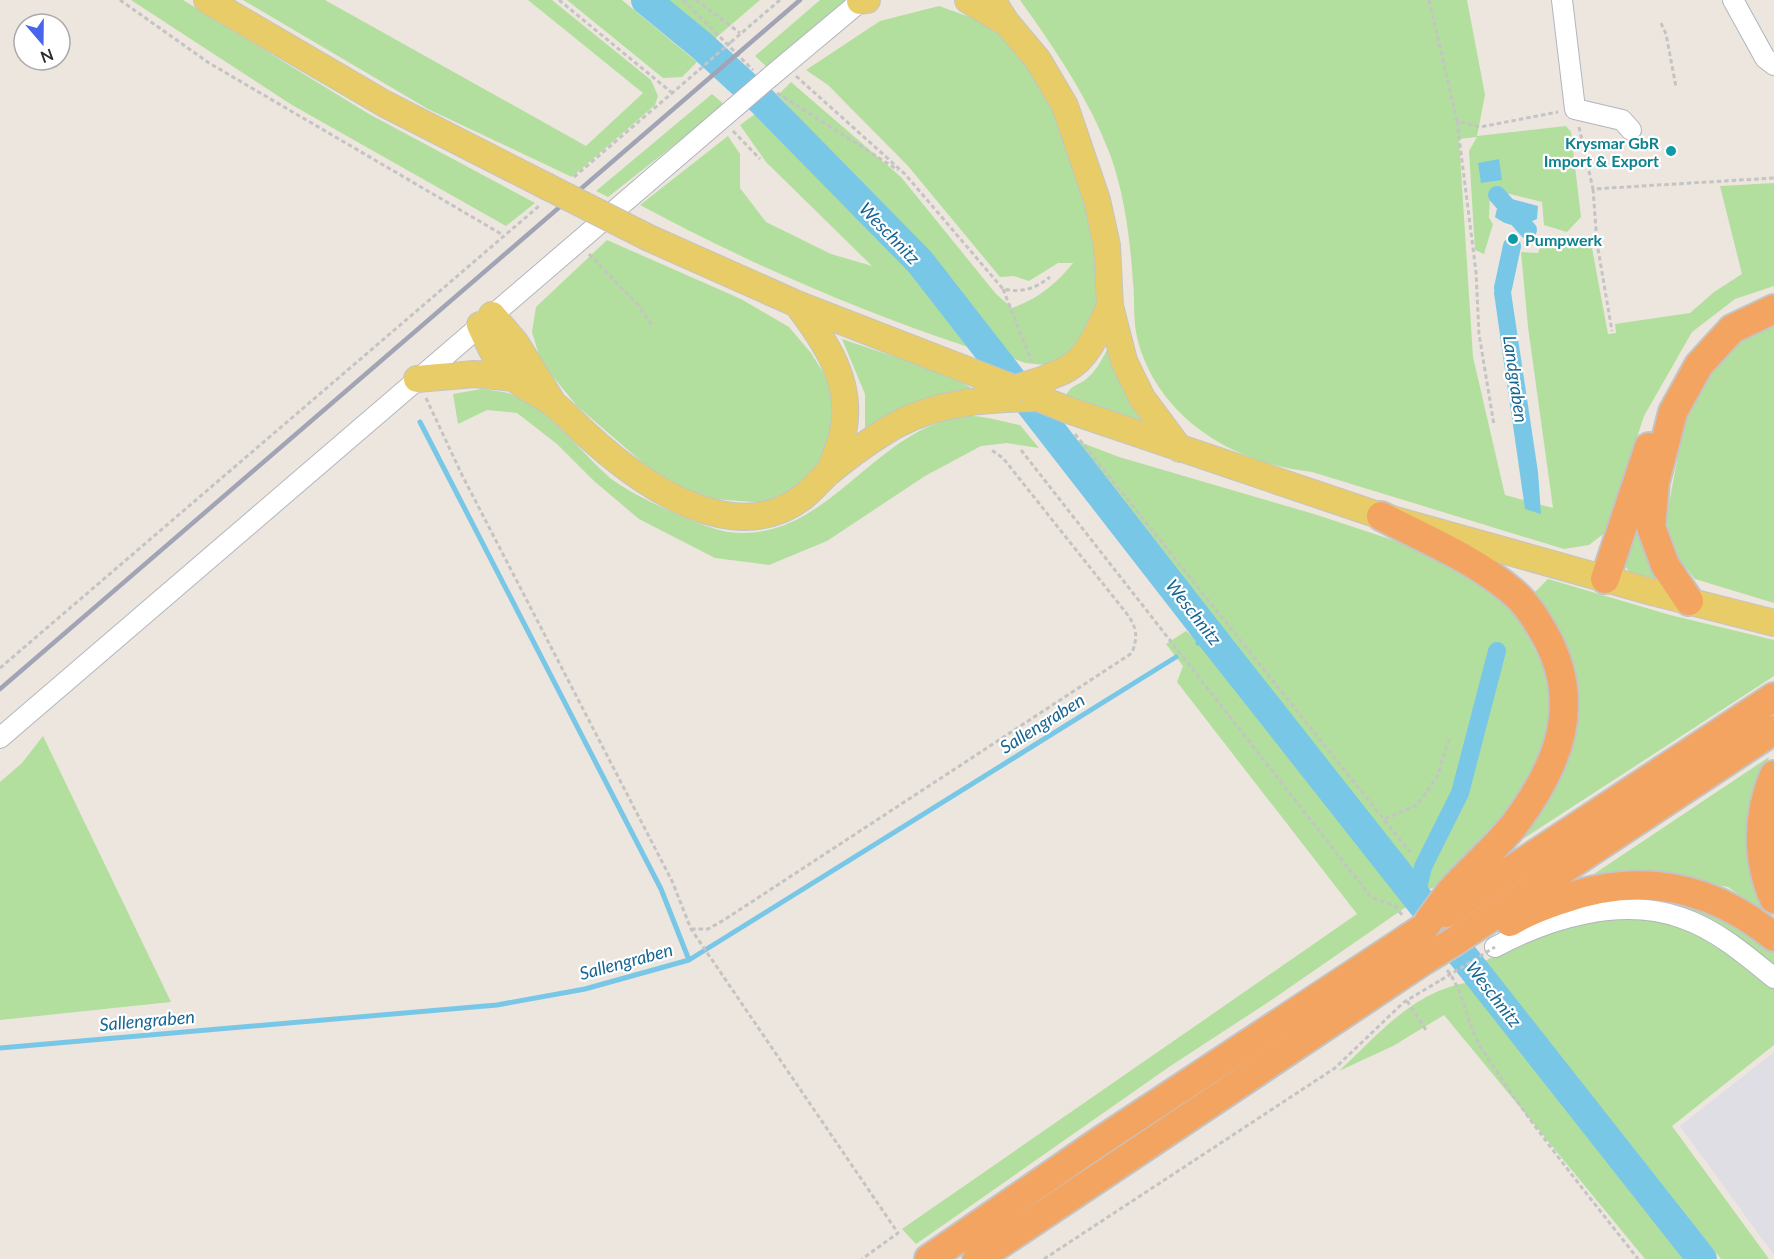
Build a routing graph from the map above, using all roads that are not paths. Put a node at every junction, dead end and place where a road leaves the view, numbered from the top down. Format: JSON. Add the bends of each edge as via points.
{"nodes":[{"id":1,"x":207,"y":0,"type":"edge"},
{"id":2,"x":863,"y":0,"type":"edge"},
{"id":3,"x":969,"y":0,"type":"edge"},
{"id":4,"x":992,"y":0,"type":"edge"},
{"id":5,"x":1562,"y":0,"type":"edge"},
{"id":6,"x":1733,"y":0,"type":"edge"},
{"id":7,"x":1006,"y":22,"type":"junction"},
{"id":8,"x":1774,"y":65,"type":"edge"},
{"id":9,"x":1631,"y":130,"type":"dead end"},
{"id":10,"x":1774,"y":297,"type":"edge"},
{"id":11,"x":797,"y":304,"type":"junction"},
{"id":12,"x":1110,"y":306,"type":"junction"},
{"id":13,"x":1774,"y":309,"type":"edge"},
{"id":14,"x":486,"y":320,"type":"junction"},
{"id":15,"x":513,"y":378,"type":"junction"},
{"id":16,"x":417,"y":379,"type":"junction"},
{"id":17,"x":1033,"y":383,"type":"junction"},
{"id":18,"x":553,"y":403,"type":"junction"},
{"id":19,"x":1180,"y":449,"type":"junction"},
{"id":20,"x":829,"y":472,"type":"junction"},
{"id":21,"x":1381,"y":516,"type":"junction"},
{"id":22,"x":1605,"y":579,"type":"junction"},
{"id":23,"x":1689,"y":601,"type":"junction"},
{"id":24,"x":1774,"y":622,"type":"edge"},
{"id":25,"x":1774,"y":697,"type":"edge"},
{"id":26,"x":1774,"y":730,"type":"edge"},
{"id":27,"x":0,"y":738,"type":"edge"},
{"id":28,"x":1774,"y":775,"type":"edge"},
{"id":29,"x":1774,"y":899,"type":"edge"},
{"id":30,"x":1475,"y":921,"type":"junction"},
{"id":31,"x":1774,"y":937,"type":"edge"},
{"id":32,"x":1429,"y":948,"type":"junction"},
{"id":33,"x":1774,"y":978,"type":"edge"},
{"id":34,"x":929,"y":1259,"type":"edge"},
{"id":35,"x":977,"y":1259,"type":"edge"}],
"edges":[{"from":1,"to":11,"type":"main road","bridge":true,"via":[[546,193]]},
{"from":2,"to":14,"type":"street","bridge":true,"via":[[769,75]]},
{"from":3,"to":7,"type":"main road"},
{"from":4,"to":7,"type":"main road"},
{"from":5,"to":9,"type":"street","via":[[1575,109],[1622,120]]},
{"from":6,"to":8,"type":"street","via":[[1765,58]]},
{"from":7,"to":12,"type":"main road","via":[[1038,60],[1065,106],[1084,155],[1107,246]]},
{"from":10,"to":22,"type":"highway","via":[[1727,320],[1690,360],[1663,409]]},
{"from":11,"to":17,"type":"main road","via":[[957,366]]},
{"from":11,"to":20,"type":"main road","via":[[827,345],[844,393],[843,433]]},
{"from":12,"to":17,"type":"main road","via":[[1081,358],[1067,369]]},
{"from":12,"to":19,"type":"main road","via":[[1131,378]]},
{"from":13,"to":23,"type":"highway","via":[[1732,329],[1699,365],[1673,412],[1655,482],[1651,526],[1665,565]]},
{"from":14,"to":15,"type":"main road","via":[[496,358]]},
{"from":14,"to":16,"type":"street"},
{"from":14,"to":18,"type":"main road","via":[[515,342]]},
{"from":15,"to":16,"type":"main road","via":[[475,374]]},
{"from":15,"to":18,"type":"main road"},
{"from":16,"to":27,"type":"street"},
{"from":17,"to":19,"type":"main road","bridge":true,"via":[[1071,422]]},
{"from":17,"to":20,"type":"main road","via":[[935,409],[898,424]]},
{"from":18,"to":20,"type":"main road","via":[[637,477],[689,505],[722,516],[753,517],[780,510],[802,498]]},
{"from":19,"to":21,"type":"main road"},
{"from":21,"to":22,"type":"main road"},
{"from":21,"to":30,"type":"highway","via":[[1479,568],[1515,594],[1534,616],[1551,646],[1565,697],[1565,722],[1556,753],[1514,825]]},
{"from":22,"to":23,"type":"main road"},
{"from":23,"to":24,"type":"main road"},
{"from":25,"to":30,"type":"highway"},
{"from":26,"to":30,"type":"highway"},
{"from":28,"to":29,"type":"highway","via":[[1763,800],[1761,854]]},
{"from":30,"to":31,"type":"highway","via":[[1525,913],[1584,891],[1624,884],[1699,893],[1736,910]]},
{"from":30,"to":32,"type":"highway"},
{"from":30,"to":32,"type":"highway"},
{"from":30,"to":33,"type":"street","via":[[1525,931],[1590,913],[1626,910],[1681,917],[1728,941]]},
{"from":32,"to":34,"type":"highway","via":[[1099,1142]]},
{"from":32,"to":35,"type":"highway"}]}
